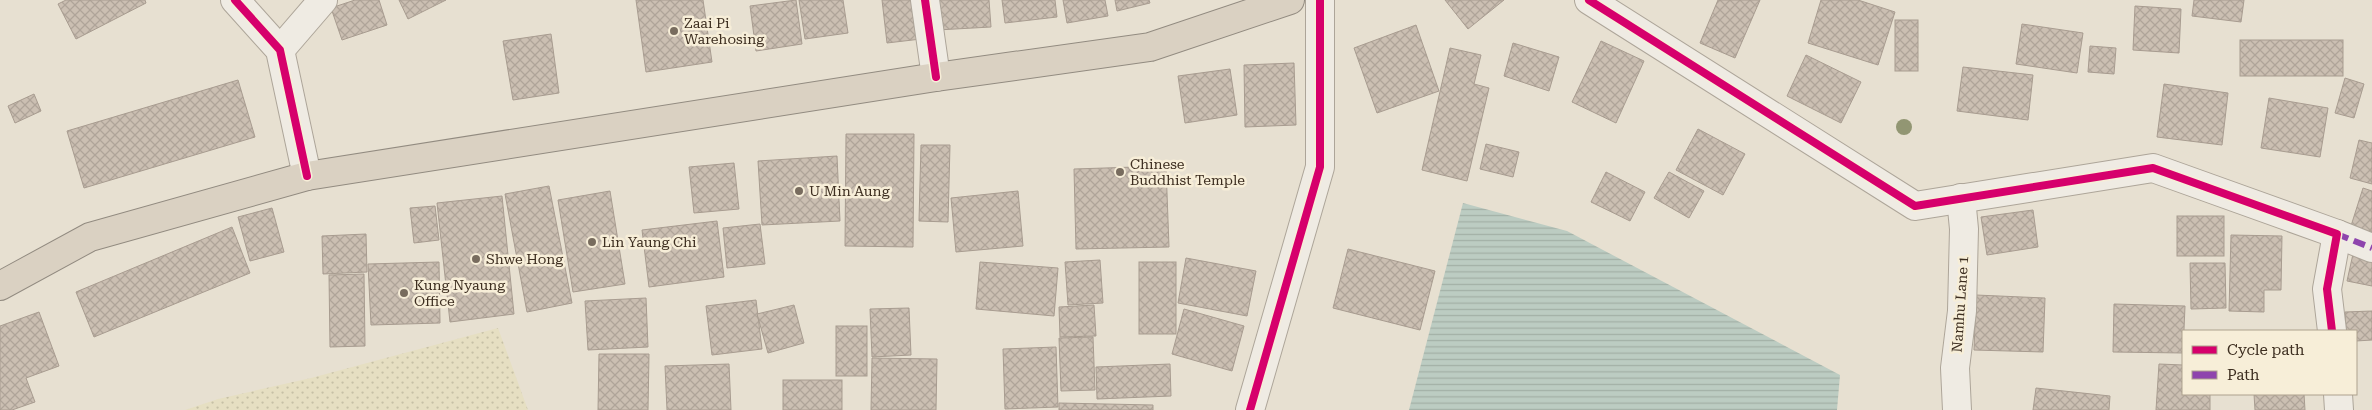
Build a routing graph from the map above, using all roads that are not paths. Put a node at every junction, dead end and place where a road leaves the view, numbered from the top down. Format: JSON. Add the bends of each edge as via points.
{"nodes":[{"id":1,"x":235,"y":0,"type":"edge"},
{"id":2,"x":324,"y":0,"type":"edge"},
{"id":3,"x":926,"y":0,"type":"edge"},
{"id":4,"x":1290,"y":0,"type":"edge"},
{"id":5,"x":1320,"y":0,"type":"edge"},
{"id":6,"x":1589,"y":0,"type":"edge"},
{"id":7,"x":280,"y":50,"type":"junction"},
{"id":8,"x":936,"y":78,"type":"junction"},
{"id":9,"x":307,"y":176,"type":"junction"},
{"id":10,"x":1961,"y":198,"type":"junction"},
{"id":11,"x":2336,"y":234,"type":"junction"},
{"id":12,"x":2372,"y":248,"type":"edge"},
{"id":13,"x":0,"y":286,"type":"edge"},
{"id":14,"x":2332,"y":330,"type":"edge"},
{"id":15,"x":2338,"y":395,"type":"edge"},
{"id":16,"x":1250,"y":410,"type":"edge"},
{"id":17,"x":1957,"y":410,"type":"edge"},
{"id":18,"x":2339,"y":410,"type":"edge"}],
"edges":[{"from":1,"to":7,"type":"street"},
{"from":2,"to":7,"type":"street"},
{"from":3,"to":8,"type":"street"},
{"from":4,"to":8,"type":"highway","via":[[1150,47]]},
{"from":5,"to":16,"type":"street","via":[[1320,167]]},
{"from":6,"to":10,"type":"street","via":[[1915,206]]},
{"from":7,"to":9,"type":"street"},
{"from":8,"to":9,"type":"highway"},
{"from":9,"to":13,"type":"highway","via":[[90,238]]},
{"from":10,"to":11,"type":"street","via":[[2153,168]]},
{"from":10,"to":17,"type":"street","name":"Namhu Lane 1","via":[[1964,229],[1962,311],[1955,368]]},
{"from":11,"to":12,"type":"street"},
{"from":11,"to":14,"type":"street","via":[[2327,289]]},
{"from":15,"to":18,"type":"street"}]}
